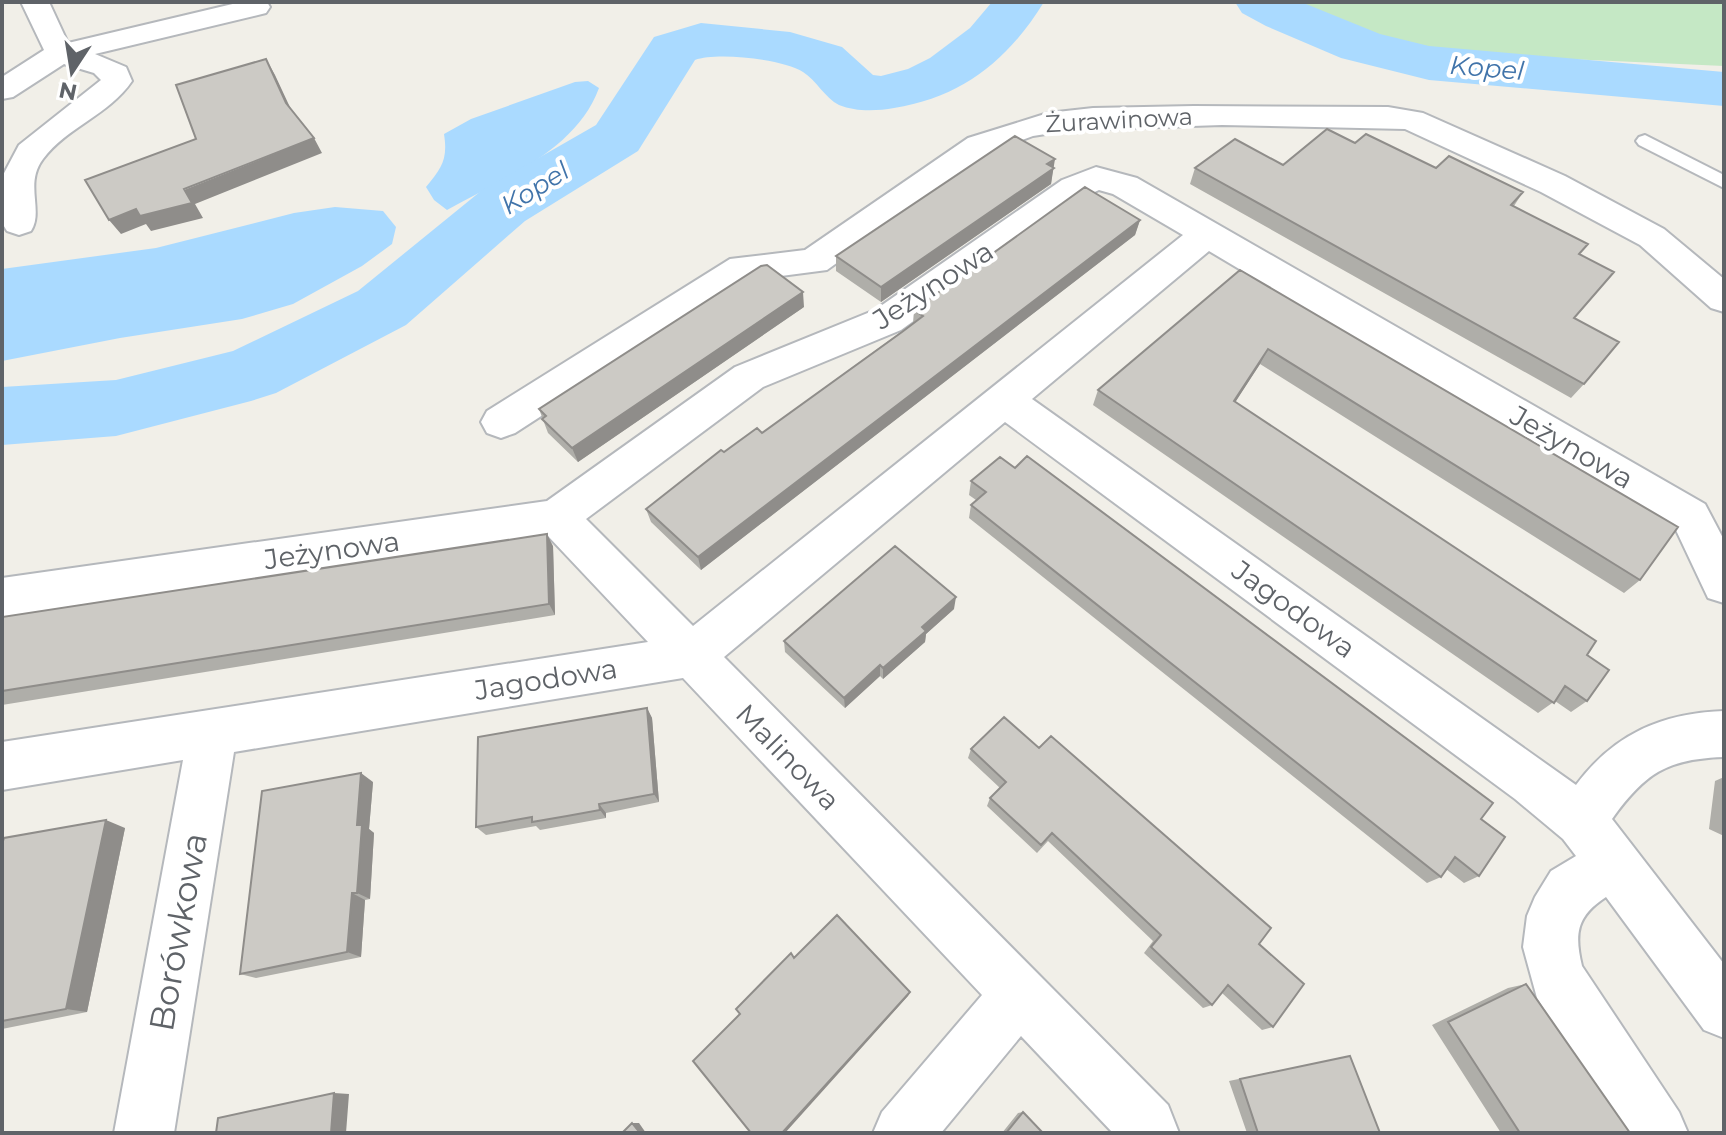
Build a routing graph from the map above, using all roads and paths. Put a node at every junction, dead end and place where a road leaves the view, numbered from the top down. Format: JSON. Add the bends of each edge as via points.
{"nodes":[{"id":1,"x":35,"y":2,"type":"edge"},
{"id":2,"x":256,"y":7,"type":"dead end"},
{"id":3,"x":60,"y":53,"type":"junction"},
{"id":4,"x":2,"y":90,"type":"edge"},
{"id":5,"x":1645,"y":141,"type":"dead end"},
{"id":6,"x":1724,"y":182,"type":"edge"},
{"id":7,"x":19,"y":223,"type":"dead end"},
{"id":8,"x":1207,"y":234,"type":"junction"},
{"id":9,"x":1724,"y":299,"type":"edge"},
{"id":10,"x":1004,"y":400,"type":"junction"},
{"id":11,"x":501,"y":422,"type":"dead end"},
{"id":12,"x":557,"y":517,"type":"junction"},
{"id":13,"x":1724,"y":584,"type":"edge"},
{"id":14,"x":2,"y":598,"type":"edge"},
{"id":15,"x":691,"y":656,"type":"junction"},
{"id":16,"x":213,"y":731,"type":"junction"},
{"id":17,"x":1724,"y":734,"type":"edge"},
{"id":18,"x":2,"y":766,"type":"edge"},
{"id":19,"x":1596,"y":842,"type":"junction"},
{"id":20,"x":1018,"y":996,"type":"junction"},
{"id":21,"x":1724,"y":1010,"type":"edge"},
{"id":22,"x":144,"y":1133,"type":"edge"},
{"id":23,"x":903,"y":1133,"type":"edge"},
{"id":24,"x":1149,"y":1133,"type":"edge"},
{"id":25,"x":1658,"y":1133,"type":"edge"}],
"edges":[{"from":1,"to":3,"type":"street"},
{"from":2,"to":3,"type":"street"},
{"from":3,"to":4,"type":"street"},
{"from":3,"to":7,"type":"street","via":[[105,67],[117,81],[107,95],[28,155],[16,185]]},
{"from":5,"to":6,"type":"lane"},
{"from":8,"to":10,"type":"street"},
{"from":8,"to":12,"type":"street","name":"Jeżynowa","via":[[1125,186],[1111,180],[1084,181],[888,320],[749,377]]},
{"from":8,"to":13,"type":"street","name":"Jeżynowa","via":[[1690,516]]},
{"from":9,"to":11,"type":"street","name":"Żurawinowa","via":[[1652,237],[1553,184],[1412,120],[1214,115],[1057,120],[979,145],[814,261],[743,268]]},
{"from":10,"to":15,"type":"street"},
{"from":10,"to":19,"type":"street","name":"Jagodowa","via":[[1533,782]]},
{"from":12,"to":14,"type":"street","name":"Jeżynowa"},
{"from":12,"to":15,"type":"street","name":"Malinowa"},
{"from":15,"to":16,"type":"street","name":"Jagodowa"},
{"from":15,"to":20,"type":"street","name":"Malinowa"},
{"from":16,"to":18,"type":"street","name":"Jagodowa"},
{"from":16,"to":22,"type":"street","name":"Borówkowa"},
{"from":17,"to":19,"type":"street","via":[[1683,735],[1652,744],[1606,781]]},
{"from":19,"to":21,"type":"street","name":"Jagodowa"},
{"from":19,"to":25,"type":"street","via":[[1554,916],[1550,947],[1557,978]]},
{"from":20,"to":23,"type":"street"},
{"from":20,"to":24,"type":"street","name":"Malinowa"}]}
